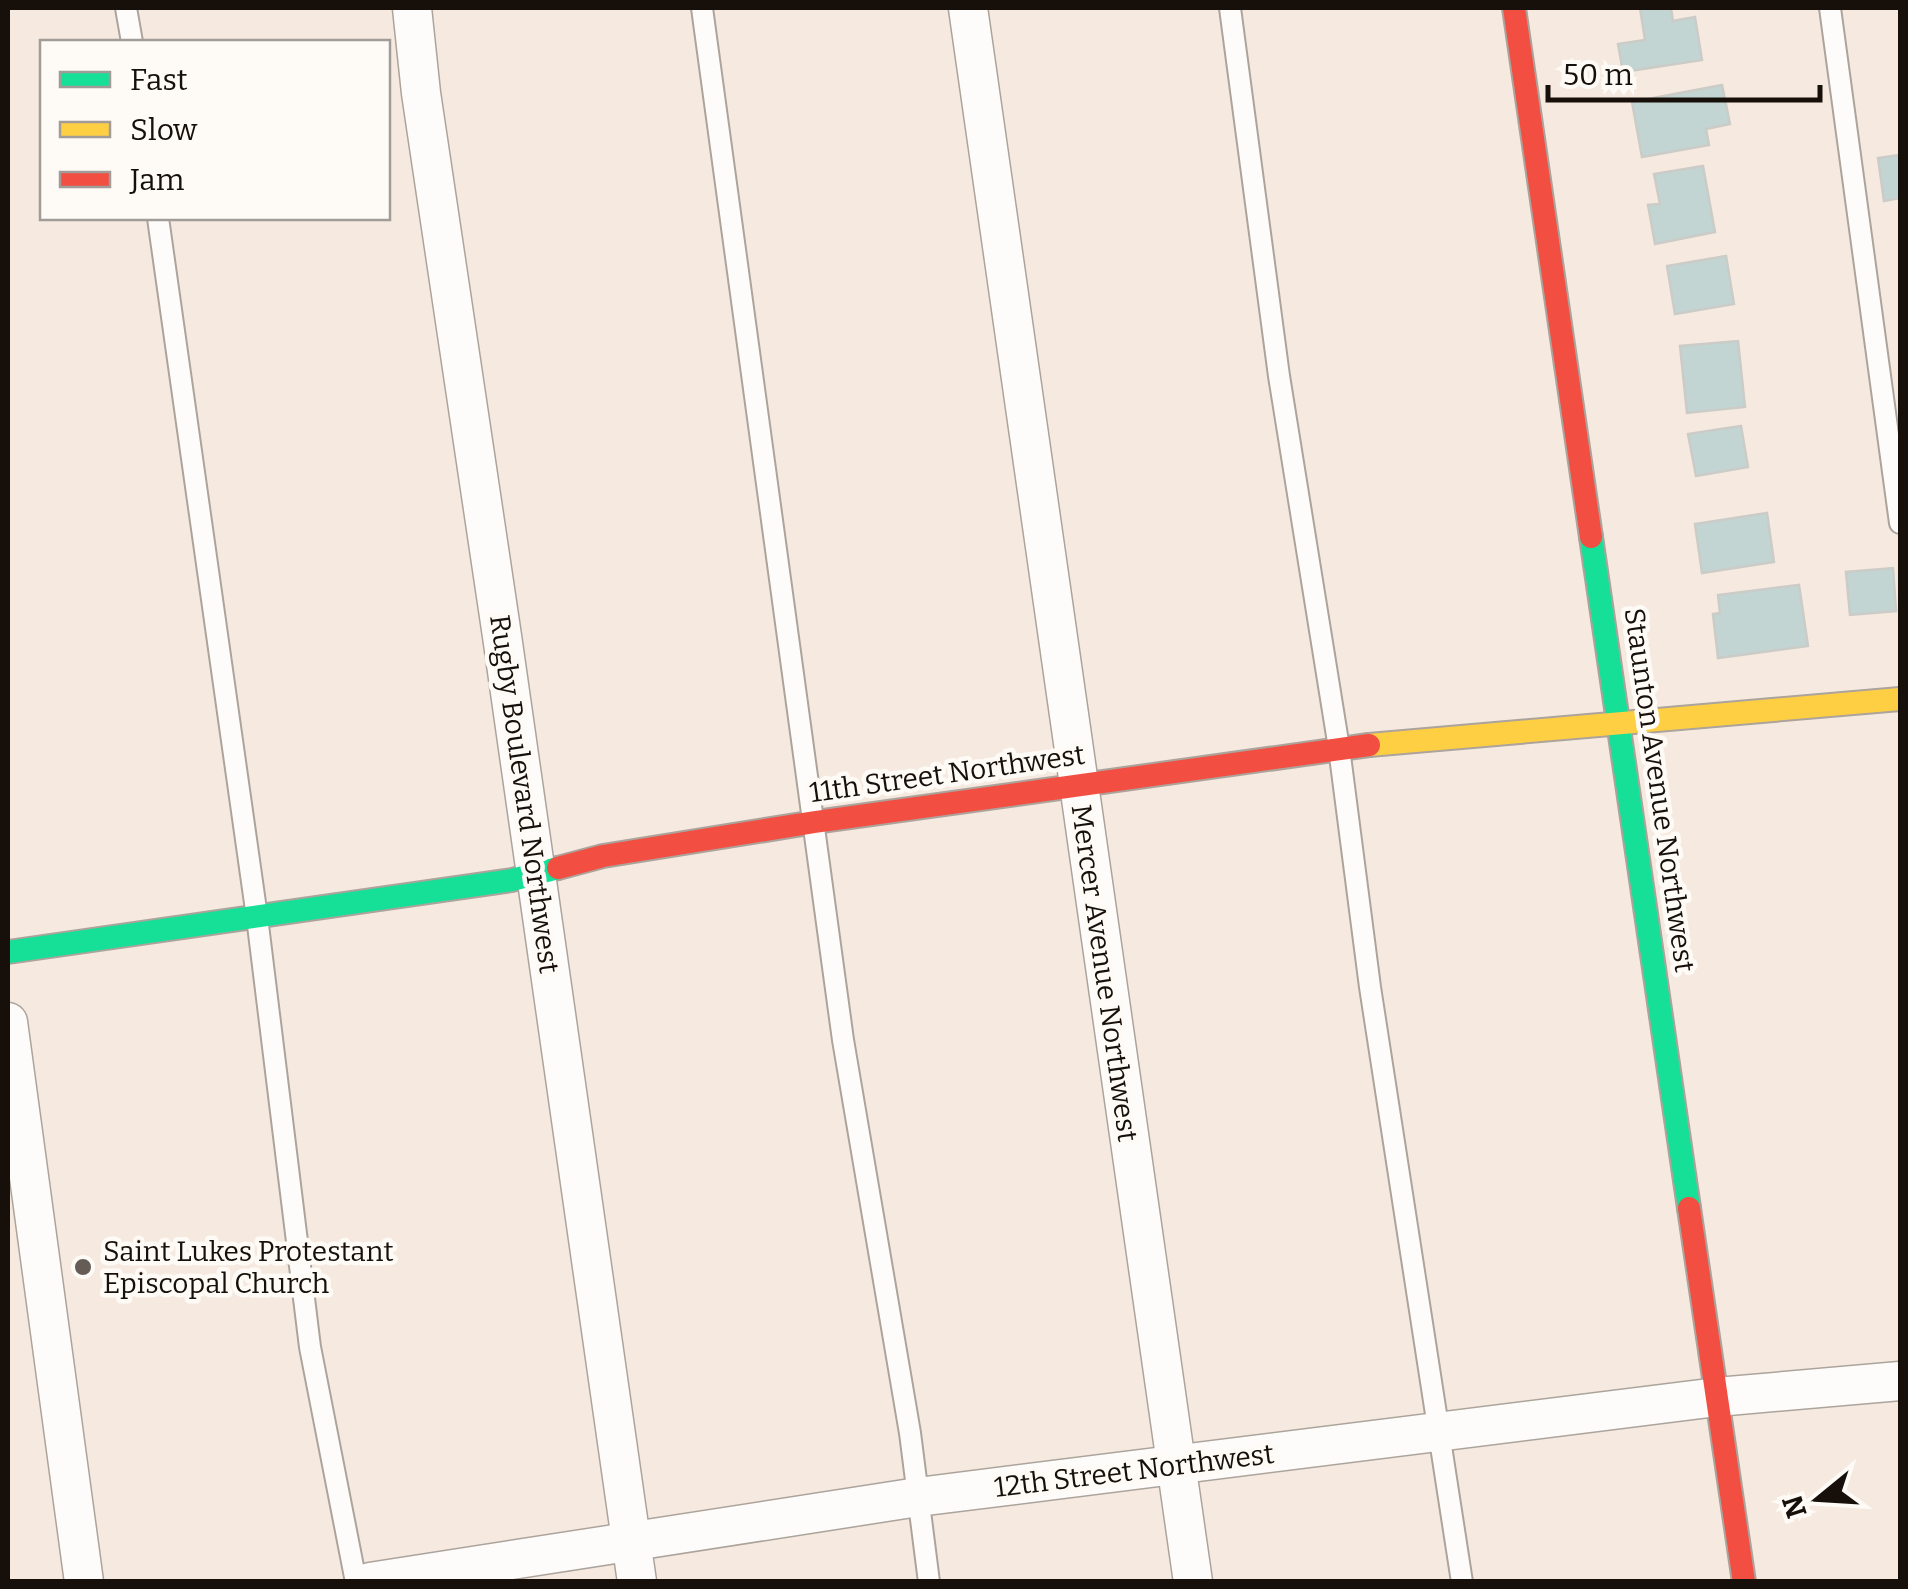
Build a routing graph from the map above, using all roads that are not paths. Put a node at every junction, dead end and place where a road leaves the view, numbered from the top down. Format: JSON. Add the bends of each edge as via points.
{"nodes":[{"id":1,"x":126,"y":8,"type":"edge"},
{"id":2,"x":412,"y":8,"type":"edge"},
{"id":3,"x":702,"y":8,"type":"edge"},
{"id":4,"x":968,"y":8,"type":"edge"},
{"id":5,"x":1230,"y":8,"type":"edge"},
{"id":6,"x":1514,"y":8,"type":"edge"},
{"id":7,"x":1830,"y":8,"type":"edge"},
{"id":8,"x":132,"y":40,"type":"edge"},
{"id":9,"x":158,"y":220,"type":"edge"},
{"id":10,"x":1900,"y":524,"type":"edge"},
{"id":11,"x":1900,"y":698,"type":"edge"},
{"id":12,"x":1620,"y":722,"type":"junction"},
{"id":13,"x":1339,"y":748,"type":"junction"},
{"id":14,"x":1078,"y":785,"type":"junction"},
{"id":15,"x":816,"y":822,"type":"junction"},
{"id":16,"x":536,"y":874,"type":"junction"},
{"id":17,"x":257,"y":917,"type":"junction"},
{"id":18,"x":8,"y":952,"type":"edge"},
{"id":19,"x":8,"y":1022,"type":"edge"},
{"id":20,"x":1900,"y":1381,"type":"edge"},
{"id":21,"x":1717,"y":1397,"type":"junction"},
{"id":22,"x":1437,"y":1432,"type":"junction"},
{"id":23,"x":1176,"y":1465,"type":"junction"},
{"id":24,"x":918,"y":1497,"type":"junction"},
{"id":25,"x":631,"y":1542,"type":"junction"},
{"id":26,"x":84,"y":1582,"type":"edge"},
{"id":27,"x":356,"y":1582,"type":"edge"},
{"id":28,"x":370,"y":1582,"type":"edge"},
{"id":29,"x":636,"y":1582,"type":"edge"},
{"id":30,"x":929,"y":1582,"type":"edge"},
{"id":31,"x":1193,"y":1582,"type":"edge"},
{"id":32,"x":1462,"y":1582,"type":"edge"},
{"id":33,"x":1744,"y":1582,"type":"edge"}],
"edges":[{"from":1,"to":8,"type":"lane"},
{"from":2,"to":16,"type":"street","name":"Rugby Boulevard Northwest"},
{"from":3,"to":15,"type":"lane"},
{"from":4,"to":14,"type":"street","name":"Mercer Avenue Northwest"},
{"from":5,"to":13,"type":"lane","via":[[1279,376]]},
{"from":6,"to":12,"type":"street","name":"Staunton Avenue Northwest"},
{"from":7,"to":10,"type":"lane"},
{"from":9,"to":17,"type":"lane"},
{"from":11,"to":12,"type":"street","name":"11th Street Northwest"},
{"from":12,"to":13,"type":"street","name":"11th Street Northwest"},
{"from":12,"to":21,"type":"street","name":"Staunton Avenue Northwest"},
{"from":13,"to":14,"type":"street","name":"11th Street Northwest"},
{"from":13,"to":22,"type":"lane"},
{"from":14,"to":15,"type":"street","name":"11th Street Northwest"},
{"from":14,"to":23,"type":"street","name":"Mercer Avenue Northwest"},
{"from":15,"to":16,"type":"street","name":"11th Street Northwest","via":[[603,856]]},
{"from":15,"to":24,"type":"lane"},
{"from":16,"to":17,"type":"street","name":"11th Street Northwest"},
{"from":16,"to":25,"type":"street","name":"Rugby Boulevard Northwest"},
{"from":17,"to":18,"type":"street","name":"11th Street Northwest"},
{"from":17,"to":27,"type":"lane","via":[[310,1347]]},
{"from":19,"to":26,"type":"street"},
{"from":20,"to":21,"type":"street","name":"12th Street Northwest"},
{"from":21,"to":22,"type":"street","name":"12th Street Northwest"},
{"from":21,"to":33,"type":"street","name":"Staunton Avenue Northwest"},
{"from":22,"to":23,"type":"street","name":"12th Street Northwest"},
{"from":22,"to":32,"type":"lane"},
{"from":23,"to":24,"type":"street","name":"12th Street Northwest"},
{"from":23,"to":31,"type":"street","name":"Mercer Avenue Northwest"},
{"from":24,"to":25,"type":"street","name":"12th Street Northwest"},
{"from":24,"to":30,"type":"lane"},
{"from":25,"to":28,"type":"street","name":"12th Street Northwest"},
{"from":25,"to":29,"type":"street","name":"Rugby Boulevard Northwest"}]}
